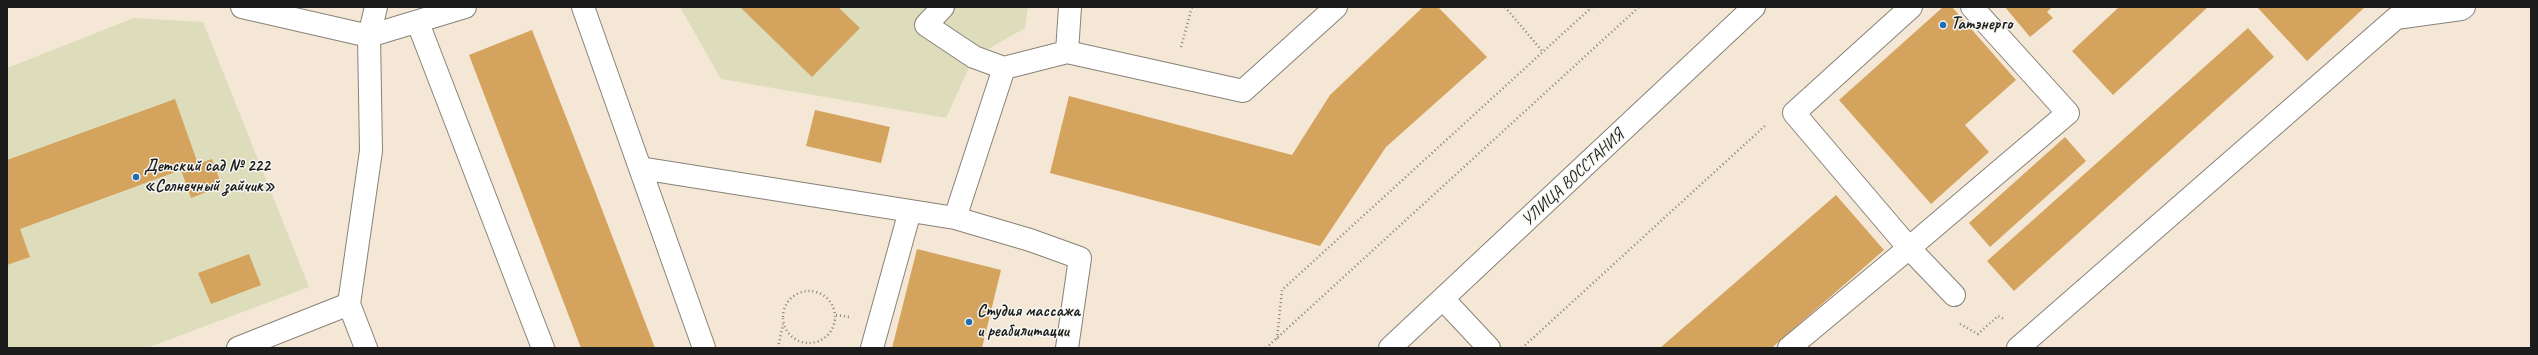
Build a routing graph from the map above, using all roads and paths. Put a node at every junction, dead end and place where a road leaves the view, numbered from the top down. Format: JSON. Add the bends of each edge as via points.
{"nodes":[{"id":1,"x":242,"y":7,"type":"edge"},
{"id":2,"x":376,"y":7,"type":"edge"},
{"id":3,"x":465,"y":7,"type":"edge"},
{"id":4,"x":583,"y":7,"type":"edge"},
{"id":5,"x":943,"y":7,"type":"edge"},
{"id":6,"x":1070,"y":7,"type":"edge"},
{"id":7,"x":1192,"y":7,"type":"edge"},
{"id":8,"x":1336,"y":7,"type":"edge"},
{"id":9,"x":1506,"y":7,"type":"edge"},
{"id":10,"x":1592,"y":7,"type":"edge"},
{"id":11,"x":1639,"y":7,"type":"edge"},
{"id":12,"x":1754,"y":7,"type":"edge"},
{"id":13,"x":1911,"y":7,"type":"edge"},
{"id":14,"x":1972,"y":7,"type":"edge"},
{"id":15,"x":2464,"y":7,"type":"edge"},
{"id":16,"x":418,"y":23,"type":"junction"},
{"id":17,"x":369,"y":36,"type":"junction"},
{"id":18,"x":1067,"y":52,"type":"junction"},
{"id":19,"x":1543,"y":52,"type":"junction"},
{"id":20,"x":1004,"y":68,"type":"junction"},
{"id":21,"x":1174,"y":75,"type":"junction"},
{"id":22,"x":1772,"y":119,"type":"dead end"},
{"id":23,"x":640,"y":168,"type":"junction"},
{"id":24,"x":910,"y":211,"type":"junction"},
{"id":25,"x":955,"y":218,"type":"junction"},
{"id":26,"x":1909,"y":248,"type":"junction"},
{"id":27,"x":1954,"y":295,"type":"dead end"},
{"id":28,"x":1444,"y":300,"type":"junction"},
{"id":29,"x":348,"y":304,"type":"junction"},
{"id":30,"x":783,"y":324,"type":"junction"},
{"id":31,"x":1276,"y":339,"type":"junction"},
{"id":32,"x":238,"y":348,"type":"edge"},
{"id":33,"x":366,"y":348,"type":"edge"},
{"id":34,"x":543,"y":348,"type":"edge"},
{"id":35,"x":704,"y":348,"type":"edge"},
{"id":36,"x":778,"y":348,"type":"edge"},
{"id":37,"x":872,"y":348,"type":"edge"},
{"id":38,"x":1067,"y":348,"type":"edge"},
{"id":39,"x":1266,"y":348,"type":"edge"},
{"id":40,"x":1390,"y":348,"type":"edge"},
{"id":41,"x":1489,"y":348,"type":"edge"},
{"id":42,"x":1522,"y":348,"type":"edge"},
{"id":43,"x":1789,"y":348,"type":"edge"},
{"id":44,"x":2018,"y":348,"type":"edge"}],
"edges":[{"from":1,"to":17,"type":"main road"},
{"from":2,"to":17,"type":"main road"},
{"from":3,"to":16,"type":"main road"},
{"from":4,"to":23,"type":"main road"},
{"from":5,"to":20,"type":"main road","via":[[926,25],[974,57]]},
{"from":6,"to":18,"type":"main road"},
{"from":7,"to":21,"type":"path"},
{"from":8,"to":21,"type":"main road","via":[[1243,91]]},
{"from":9,"to":19,"type":"path"},
{"from":10,"to":19,"type":"path"},
{"from":11,"to":31,"type":"path"},
{"from":12,"to":28,"type":"main road","name":"УЛИЦА ВОССТАНИЯ"},
{"from":13,"to":26,"type":"main road","via":[[1794,113]]},
{"from":14,"to":26,"type":"main road","via":[[2068,113]]},
{"from":15,"to":44,"type":"main road","via":[[2396,18]]},
{"from":16,"to":17,"type":"main road"},
{"from":16,"to":34,"type":"main road"},
{"from":17,"to":29,"type":"main road","via":[[371,151]]},
{"from":18,"to":20,"type":"main road"},
{"from":18,"to":21,"type":"main road"},
{"from":19,"to":31,"type":"path","via":[[1282,290]]},
{"from":20,"to":25,"type":"main road"},
{"from":22,"to":42,"type":"path"},
{"from":23,"to":24,"type":"main road"},
{"from":23,"to":35,"type":"main road"},
{"from":24,"to":25,"type":"main road"},
{"from":24,"to":37,"type":"main road"},
{"from":25,"to":38,"type":"main road","via":[[1080,258]]},
{"from":26,"to":27,"type":"main road"},
{"from":26,"to":43,"type":"main road"},
{"from":28,"to":40,"type":"main road","name":"УЛИЦА ВОССТАНИЯ"},
{"from":28,"to":41,"type":"main road"},
{"from":29,"to":32,"type":"main road"},
{"from":29,"to":33,"type":"main road"},
{"from":30,"to":30,"type":"path","via":[[790,335],[800,342],[813,343],[825,338],[833,328],[836,315],[832,304],[824,295],[814,290],[801,291],[785,304]]},
{"from":30,"to":36,"type":"path"},
{"from":31,"to":39,"type":"path"}]}
